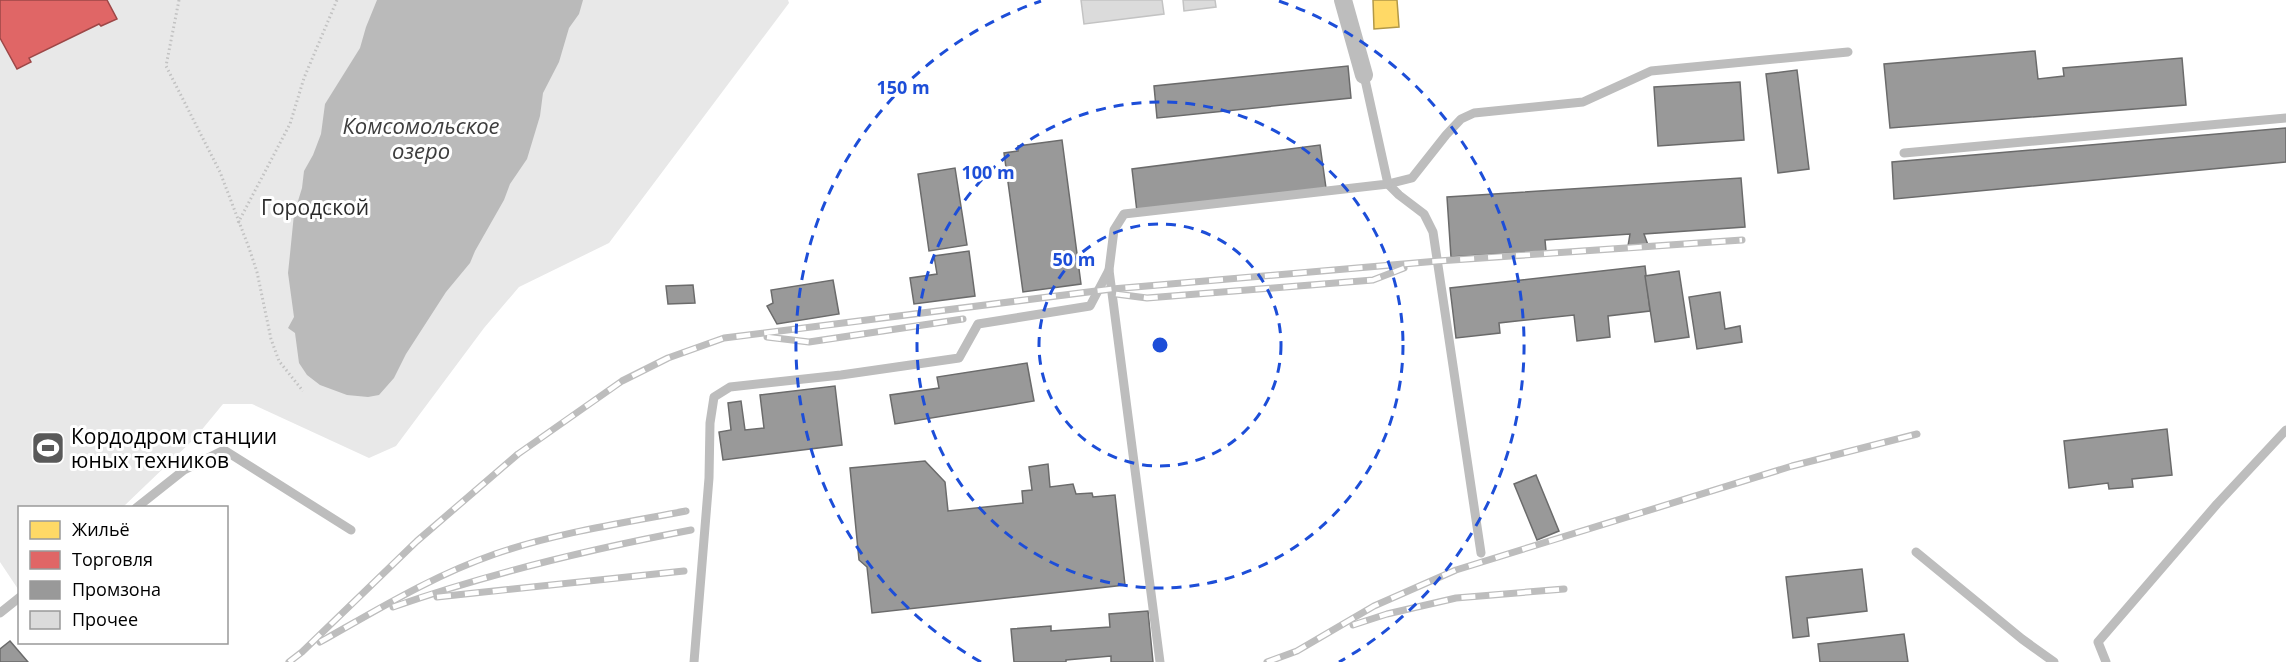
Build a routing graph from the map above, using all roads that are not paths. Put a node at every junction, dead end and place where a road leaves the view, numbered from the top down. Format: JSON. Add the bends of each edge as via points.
{"nodes":[{"id":1,"x":1343,"y":0,"type":"edge"},
{"id":2,"x":1848,"y":52,"type":"dead end"},
{"id":3,"x":1364,"y":75,"type":"joint"},
{"id":4,"x":2286,"y":118,"type":"edge"},
{"id":5,"x":1904,"y":153,"type":"dead end"},
{"id":6,"x":1388,"y":184,"type":"junction"},
{"id":7,"x":1109,"y":270,"type":"junction"},
{"id":8,"x":2286,"y":430,"type":"edge"},
{"id":9,"x":137,"y":506,"type":"edge"},
{"id":10,"x":351,"y":530,"type":"dead end"},
{"id":11,"x":1916,"y":552,"type":"dead end"},
{"id":12,"x":1481,"y":553,"type":"dead end"},
{"id":13,"x":18,"y":599,"type":"edge"},
{"id":14,"x":0,"y":613,"type":"edge"},
{"id":15,"x":694,"y":662,"type":"edge"},
{"id":16,"x":1160,"y":662,"type":"edge"},
{"id":17,"x":2051,"y":662,"type":"edge"},
{"id":18,"x":2106,"y":662,"type":"edge"}],
"edges":[{"from":1,"to":3,"type":"street"},
{"from":2,"to":6,"type":"lane","via":[[1651,71],[1583,102],[1474,112],[1461,119],[1412,178]]},
{"from":3,"to":6,"type":"lane"},
{"from":4,"to":5,"type":"lane"},
{"from":6,"to":7,"type":"lane","via":[[1124,214],[1114,230]]},
{"from":6,"to":12,"type":"lane","via":[[1424,214],[1433,232]]},
{"from":7,"to":15,"type":"lane","via":[[1090,306],[978,324],[959,358],[730,387],[714,397]]},
{"from":7,"to":16,"type":"lane"},
{"from":8,"to":18,"type":"lane","via":[[2098,642]]},
{"from":9,"to":10,"type":"lane","via":[[184,470],[224,450]]},
{"from":11,"to":17,"type":"lane"},
{"from":13,"to":14,"type":"lane"}]}
